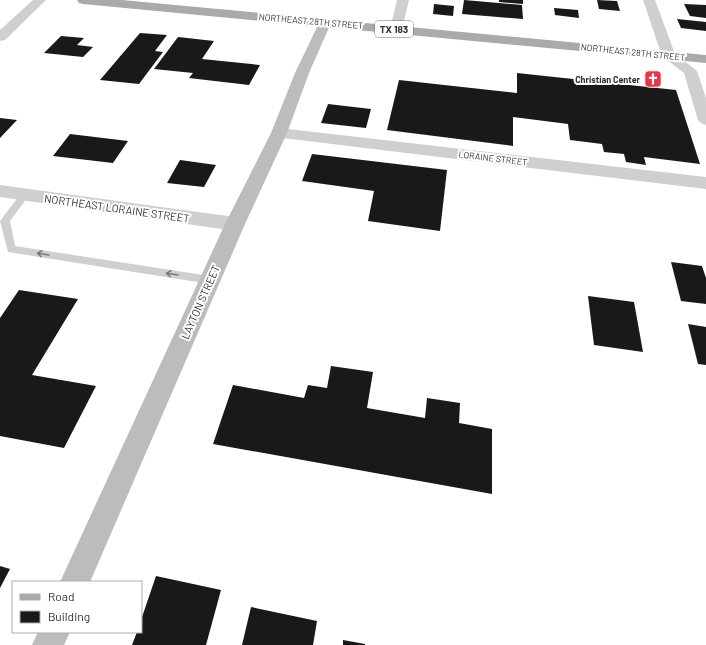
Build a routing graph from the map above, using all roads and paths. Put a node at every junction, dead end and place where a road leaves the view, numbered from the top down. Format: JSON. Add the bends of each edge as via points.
{"nodes":[{"id":1,"x":40,"y":0,"type":"edge"},
{"id":2,"x":83,"y":0,"type":"edge"},
{"id":3,"x":403,"y":0,"type":"edge"},
{"id":4,"x":649,"y":0,"type":"edge"},
{"id":5,"x":325,"y":22,"type":"junction"},
{"id":6,"x":396,"y":29,"type":"junction"},
{"id":7,"x":0,"y":37,"type":"edge"},
{"id":8,"x":669,"y":56,"type":"junction"},
{"id":9,"x":706,"y":60,"type":"edge"},
{"id":10,"x":706,"y":120,"type":"edge"},
{"id":11,"x":279,"y":133,"type":"junction"},
{"id":12,"x":706,"y":183,"type":"edge"},
{"id":13,"x":0,"y":191,"type":"edge"},
{"id":14,"x":26,"y":194,"type":"junction"},
{"id":15,"x":235,"y":224,"type":"junction"},
{"id":16,"x":210,"y":280,"type":"junction"},
{"id":17,"x":75,"y":581,"type":"edge"},
{"id":18,"x":54,"y":633,"type":"edge"},
{"id":19,"x":48,"y":645,"type":"edge"}],
"edges":[{"from":1,"to":7,"type":"street"},
{"from":2,"to":5,"type":"main road","name":"NORTHEAST 28TH STREET","number":"TX 183"},
{"from":3,"to":6,"type":"street"},
{"from":4,"to":8,"type":"street"},
{"from":5,"to":6,"type":"main road","name":"NORTHEAST 28TH STREET","number":"TX 183"},
{"from":5,"to":11,"type":"street","name":"LAYTON STREET"},
{"from":6,"to":8,"type":"main road","name":"NORTHEAST 28TH STREET","number":"TX 183"},
{"from":8,"to":9,"type":"main road","name":"NORTHEAST 28TH STREET","number":"TX 183"},
{"from":8,"to":10,"type":"street","via":[[690,71]]},
{"from":11,"to":12,"type":"street","name":"LORAINE STREET"},
{"from":11,"to":15,"type":"street","name":"LAYTON STREET"},
{"from":13,"to":14,"type":"street","name":"NORTHEAST LORAINE STREET"},
{"from":14,"to":15,"type":"street","name":"NORTHEAST LORAINE STREET"},
{"from":16,"to":14,"type":"lane","one_way":true,"via":[[11,249],[5,222]]},
{"from":15,"to":16,"type":"street","name":"LAYTON STREET"},
{"from":16,"to":17,"type":"street","name":"LAYTON STREET"},
{"from":18,"to":19,"type":"street"}]}
